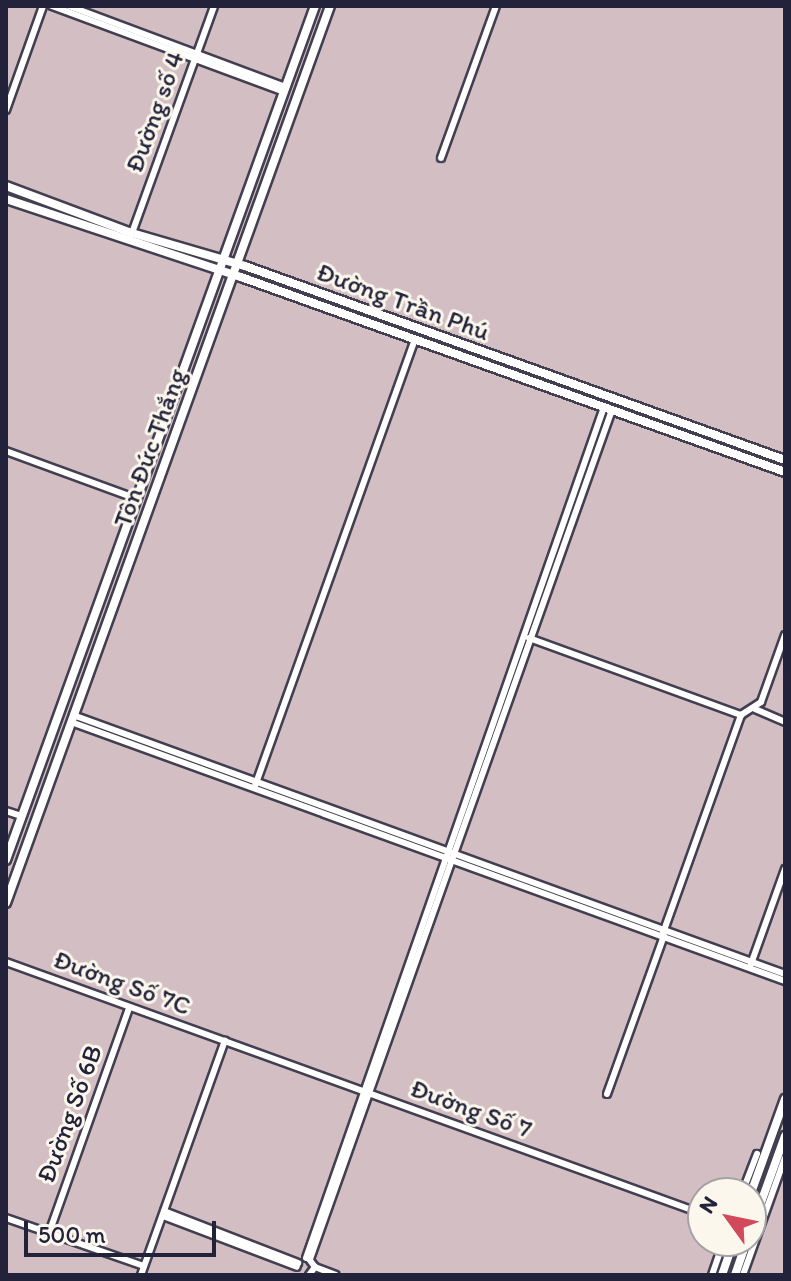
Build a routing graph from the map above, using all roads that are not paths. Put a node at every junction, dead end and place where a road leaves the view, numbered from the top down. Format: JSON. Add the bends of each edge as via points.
{"nodes":[{"id":1,"x":43,"y":6,"type":"edge"},
{"id":2,"x":52,"y":6,"type":"edge"},
{"id":3,"x":69,"y":6,"type":"edge"},
{"id":4,"x":214,"y":6,"type":"edge"},
{"id":5,"x":315,"y":6,"type":"edge"},
{"id":6,"x":330,"y":6,"type":"edge"},
{"id":7,"x":496,"y":6,"type":"edge"},
{"id":8,"x":197,"y":56,"type":"junction"},
{"id":9,"x":284,"y":92,"type":"junction"},
{"id":10,"x":296,"y":101,"type":"junction"},
{"id":11,"x":6,"y":110,"type":"edge"},
{"id":12,"x":441,"y":158,"type":"dead end"},
{"id":13,"x":6,"y":186,"type":"edge"},
{"id":14,"x":6,"y":199,"type":"edge"},
{"id":15,"x":132,"y":233,"type":"junction"},
{"id":16,"x":128,"y":244,"type":"junction"},
{"id":17,"x":222,"y":258,"type":"junction"},
{"id":18,"x":237,"y":264,"type":"junction"},
{"id":19,"x":218,"y":269,"type":"junction"},
{"id":20,"x":234,"y":274,"type":"junction"},
{"id":21,"x":383,"y":315,"type":"junction"},
{"id":22,"x":379,"y":326,"type":"junction"},
{"id":23,"x":419,"y":328,"type":"junction"},
{"id":24,"x":415,"y":339,"type":"junction"},
{"id":25,"x":611,"y":398,"type":"junction"},
{"id":26,"x":172,"y":403,"type":"junction"},
{"id":27,"x":186,"y":408,"type":"junction"},
{"id":28,"x":608,"y":409,"type":"junction"},
{"id":29,"x":6,"y":451,"type":"edge"},
{"id":30,"x":785,"y":460,"type":"edge"},
{"id":31,"x":785,"y":472,"type":"edge"},
{"id":32,"x":137,"y":499,"type":"junction"},
{"id":33,"x":128,"y":525,"type":"junction"},
{"id":34,"x":142,"y":530,"type":"junction"},
{"id":35,"x":785,"y":635,"type":"edge"},
{"id":36,"x":527,"y":637,"type":"junction"},
{"id":37,"x":752,"y":710,"type":"junction"},
{"id":38,"x":58,"y":714,"type":"junction"},
{"id":39,"x":741,"y":715,"type":"junction"},
{"id":40,"x":72,"y":719,"type":"junction"},
{"id":41,"x":785,"y":722,"type":"edge"},
{"id":42,"x":255,"y":786,"type":"junction"},
{"id":43,"x":6,"y":811,"type":"edge"},
{"id":44,"x":21,"y":816,"type":"junction"},
{"id":45,"x":448,"y":857,"type":"junction"},
{"id":46,"x":6,"y":860,"type":"edge"},
{"id":47,"x":785,"y":869,"type":"edge"},
{"id":48,"x":7,"y":897,"type":"edge"},
{"id":49,"x":663,"y":934,"type":"junction"},
{"id":50,"x":6,"y":962,"type":"edge"},
{"id":51,"x":750,"y":965,"type":"junction"},
{"id":52,"x":785,"y":974,"type":"edge"},
{"id":53,"x":785,"y":981,"type":"edge"},
{"id":54,"x":129,"y":1008,"type":"junction"},
{"id":55,"x":225,"y":1041,"type":"junction"},
{"id":56,"x":366,"y":1092,"type":"junction"},
{"id":57,"x":607,"y":1094,"type":"dead end"},
{"id":58,"x":785,"y":1099,"type":"edge"},
{"id":59,"x":785,"y":1136,"type":"edge"},
{"id":60,"x":757,"y":1154,"type":"dead end"},
{"id":61,"x":785,"y":1158,"type":"edge"},
{"id":62,"x":748,"y":1177,"type":"edge"},
{"id":63,"x":757,"y":1177,"type":"edge"},
{"id":64,"x":767,"y":1186,"type":"edge"},
{"id":65,"x":687,"y":1208,"type":"edge"},
{"id":66,"x":164,"y":1214,"type":"junction"},
{"id":67,"x":6,"y":1218,"type":"edge"},
{"id":68,"x":49,"y":1233,"type":"junction"},
{"id":69,"x":308,"y":1259,"type":"junction"},
{"id":70,"x":298,"y":1265,"type":"junction"},
{"id":71,"x":144,"y":1266,"type":"junction"},
{"id":72,"x":309,"y":1273,"type":"edge"},
{"id":73,"x":141,"y":1275,"type":"edge"},
{"id":74,"x":336,"y":1275,"type":"edge"},
{"id":75,"x":743,"y":1275,"type":"edge"}],
"edges":[{"from":1,"to":11,"type":"street"},
{"from":2,"to":8,"type":"street"},
{"from":3,"to":8,"type":"street"},
{"from":4,"to":8,"type":"street","name":"Đường số 4"},
{"from":5,"to":9,"type":"main road","name":"Tôn Đức Thắng"},
{"from":6,"to":10,"type":"main road","name":"Tôn Đức Thắng"},
{"from":7,"to":12,"type":"street"},
{"from":8,"to":9,"type":"street"},
{"from":8,"to":15,"type":"street","name":"Đường số 4"},
{"from":9,"to":10,"type":"main road"},
{"from":9,"to":17,"type":"main road","name":"Tôn Đức Thắng"},
{"from":10,"to":18,"type":"main road","name":"Tôn Đức Thắng"},
{"from":13,"to":15,"type":"main road","name":"Đường Trần Phú"},
{"from":14,"to":16,"type":"main road","name":"Đường Trần Phú"},
{"from":15,"to":16,"type":"main road"},
{"from":15,"to":17,"type":"main road","name":"Đường Trần Phú"},
{"from":16,"to":19,"type":"main road","name":"Đường Trần Phú"},
{"from":17,"to":18,"type":"main road","name":"Đường Trần Phú"},
{"from":17,"to":19,"type":"main road","name":"Tôn Đức Thắng"},
{"from":18,"to":20,"type":"main road","name":"Tôn Đức Thắng"},
{"from":18,"to":21,"type":"main road","name":"Đường Trần Phú"},
{"from":19,"to":20,"type":"main road","name":"Đường Trần Phú"},
{"from":19,"to":26,"type":"main road","name":"Tôn Đức Thắng"},
{"from":20,"to":22,"type":"main road","name":"Đường Trần Phú"},
{"from":20,"to":27,"type":"main road","name":"Tôn Đức Thắng"},
{"from":21,"to":22,"type":"main road"},
{"from":21,"to":23,"type":"main road","name":"Đường Trần Phú"},
{"from":22,"to":24,"type":"main road","name":"Đường Trần Phú"},
{"from":23,"to":24,"type":"main road"},
{"from":23,"to":25,"type":"main road","name":"Đường Trần Phú"},
{"from":24,"to":28,"type":"main road","name":"Đường Trần Phú"},
{"from":24,"to":42,"type":"street"},
{"from":25,"to":28,"type":"main road"},
{"from":25,"to":30,"type":"main road","name":"Đường Trần Phú"},
{"from":26,"to":27,"type":"main road"},
{"from":26,"to":32,"type":"main road","name":"Tôn Đức Thắng"},
{"from":27,"to":34,"type":"main road","name":"Tôn Đức Thắng"},
{"from":28,"to":31,"type":"main road","name":"Đường Trần Phú"},
{"from":28,"to":36,"type":"street"},
{"from":29,"to":32,"type":"street"},
{"from":32,"to":33,"type":"main road","name":"Tôn Đức Thắng"},
{"from":33,"to":34,"type":"main road"},
{"from":33,"to":38,"type":"main road","name":"Tôn Đức Thắng"},
{"from":34,"to":40,"type":"main road","name":"Tôn Đức Thắng"},
{"from":35,"to":37,"type":"street"},
{"from":36,"to":39,"type":"street"},
{"from":36,"to":45,"type":"street"},
{"from":37,"to":39,"type":"street"},
{"from":37,"to":41,"type":"street"},
{"from":38,"to":40,"type":"main road"},
{"from":38,"to":44,"type":"main road","name":"Tôn Đức Thắng"},
{"from":39,"to":49,"type":"street"},
{"from":40,"to":42,"type":"street"},
{"from":40,"to":48,"type":"main road","name":"Tôn Đức Thắng"},
{"from":42,"to":45,"type":"street"},
{"from":43,"to":44,"type":"street"},
{"from":44,"to":46,"type":"main road","name":"Tôn Đức Thắng"},
{"from":45,"to":49,"type":"street"},
{"from":45,"to":56,"type":"street"},
{"from":47,"to":51,"type":"street"},
{"from":49,"to":51,"type":"street"},
{"from":49,"to":57,"type":"street"},
{"from":50,"to":54,"type":"street","name":"Đường Số 7C"},
{"from":51,"to":52,"type":"street"},
{"from":51,"to":53,"type":"street"},
{"from":54,"to":55,"type":"street","name":"Đường Số 7C"},
{"from":54,"to":68,"type":"street","name":"Đường Số 6B"},
{"from":55,"to":56,"type":"street","name":"Đường Số 7"},
{"from":55,"to":66,"type":"street"},
{"from":56,"to":65,"type":"street","name":"Đường Số 7"},
{"from":56,"to":69,"type":"street"},
{"from":58,"to":63,"type":"main road"},
{"from":59,"to":64,"type":"main road"},
{"from":60,"to":62,"type":"street"},
{"from":61,"to":75,"type":"street"},
{"from":66,"to":70,"type":"street"},
{"from":66,"to":71,"type":"street"},
{"from":67,"to":68,"type":"street"},
{"from":68,"to":71,"type":"street"},
{"from":69,"to":70,"type":"street"},
{"from":69,"to":72,"type":"street"},
{"from":70,"to":72,"type":"street"},
{"from":71,"to":73,"type":"street"},
{"from":72,"to":74,"type":"street"}]}
